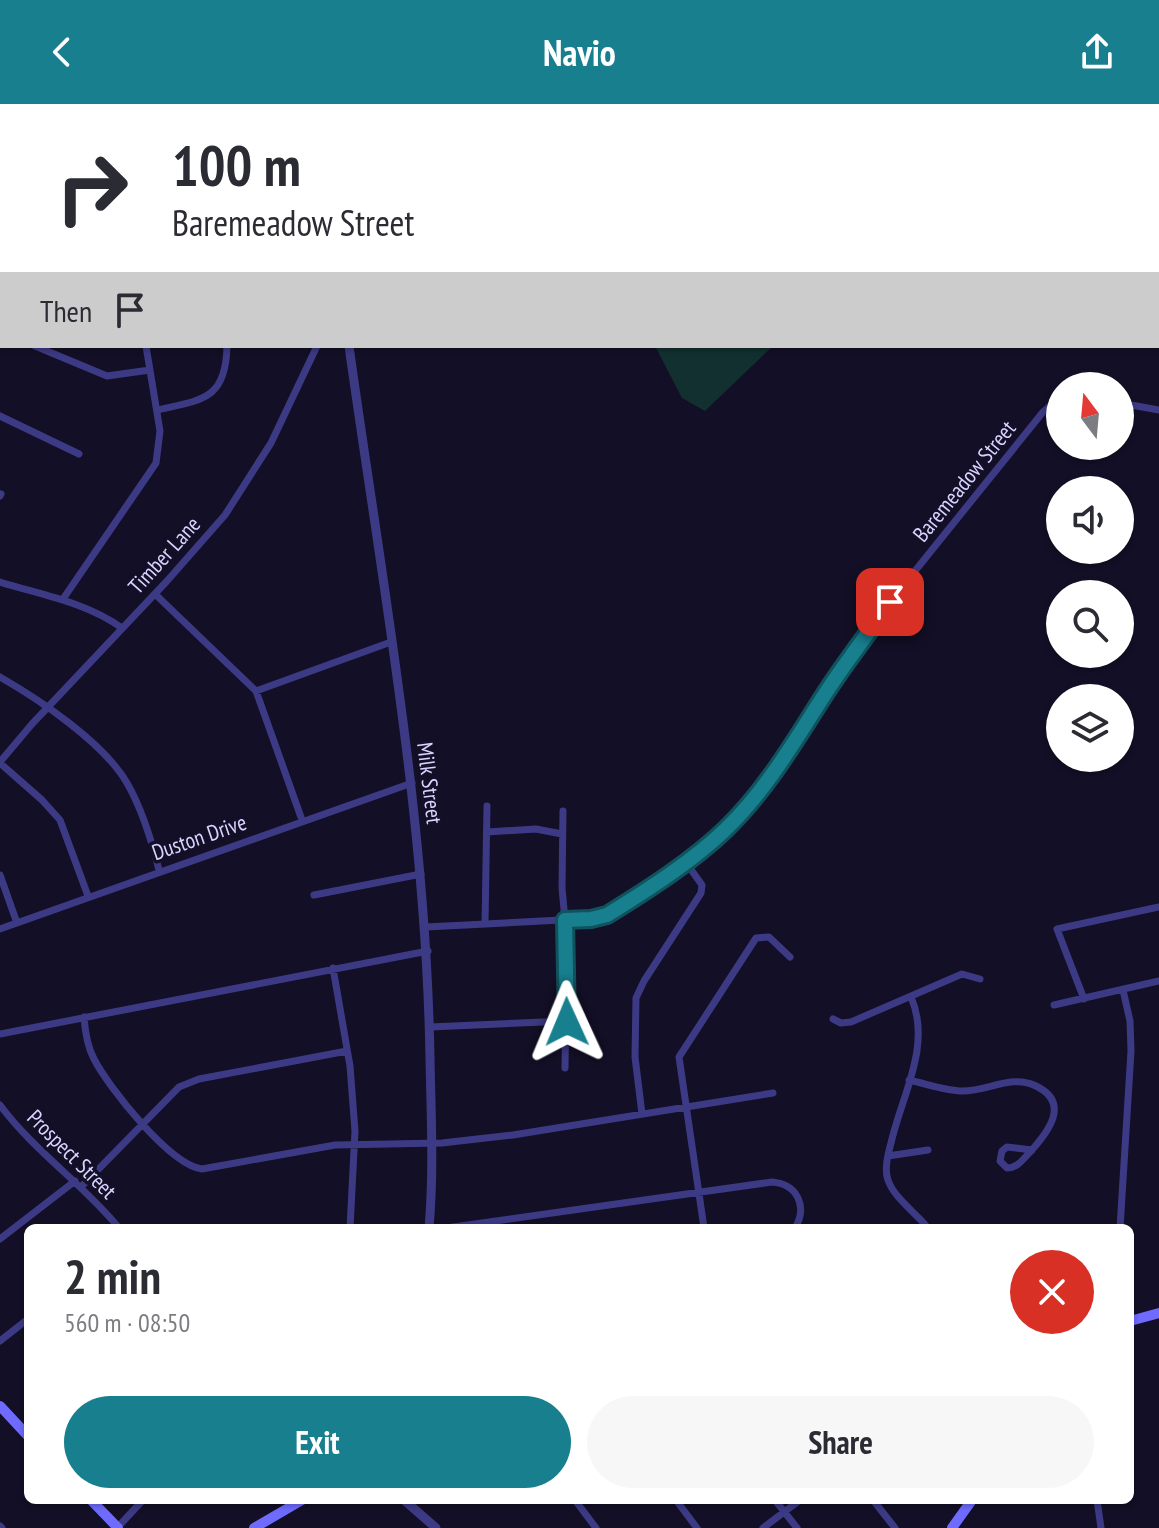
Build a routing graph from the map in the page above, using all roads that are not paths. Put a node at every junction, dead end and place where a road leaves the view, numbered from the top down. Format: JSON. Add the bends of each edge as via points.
{"nodes":[{"id":1,"x":40,"y":348,"type":"edge"},
{"id":2,"x":146,"y":348,"type":"edge"},
{"id":3,"x":227,"y":348,"type":"edge"},
{"id":4,"x":316,"y":348,"type":"edge"},
{"id":5,"x":349,"y":348,"type":"edge"},
{"id":6,"x":150,"y":370,"type":"junction"},
{"id":7,"x":1134,"y":406,"type":"edge"},
{"id":8,"x":1046,"y":409,"type":"edge"},
{"id":9,"x":157,"y":410,"type":"junction"},
{"id":10,"x":1159,"y":410,"type":"edge"},
{"id":11,"x":0,"y":416,"type":"edge"},
{"id":12,"x":79,"y":454,"type":"dead end"},
{"id":13,"x":0,"y":582,"type":"edge"},
{"id":14,"x":155,"y":594,"type":"junction"},
{"id":15,"x":63,"y":599,"type":"junction"},
{"id":16,"x":122,"y":628,"type":"junction"},
{"id":17,"x":391,"y":642,"type":"junction"},
{"id":18,"x":0,"y":677,"type":"edge"},
{"id":19,"x":256,"y":691,"type":"junction"},
{"id":20,"x":47,"y":708,"type":"junction"},
{"id":21,"x":0,"y":763,"type":"edge"},
{"id":22,"x":412,"y":783,"type":"junction"},
{"id":23,"x":487,"y":806,"type":"dead end"},
{"id":24,"x":563,"y":811,"type":"dead end"},
{"id":25,"x":302,"y":820,"type":"junction"},
{"id":26,"x":487,"y":832,"type":"junction"},
{"id":27,"x":562,"y":834,"type":"junction"},
{"id":28,"x":685,"y":861,"type":"junction"},
{"id":29,"x":159,"y":870,"type":"junction"},
{"id":30,"x":422,"y":874,"type":"junction"},
{"id":31,"x":0,"y":875,"type":"edge"},
{"id":32,"x":314,"y":895,"type":"dead end"},
{"id":33,"x":88,"y":896,"type":"junction"},
{"id":34,"x":1159,"y":907,"type":"edge"},
{"id":35,"x":565,"y":920,"type":"junction"},
{"id":36,"x":17,"y":923,"type":"junction"},
{"id":37,"x":485,"y":923,"type":"junction"},
{"id":38,"x":426,"y":927,"type":"junction"},
{"id":39,"x":0,"y":929,"type":"edge"},
{"id":40,"x":428,"y":951,"type":"junction"},
{"id":41,"x":790,"y":957,"type":"dead end"},
{"id":42,"x":333,"y":968,"type":"junction"},
{"id":43,"x":980,"y":979,"type":"dead end"},
{"id":44,"x":1159,"y":981,"type":"edge"},
{"id":45,"x":1123,"y":990,"type":"junction"},
{"id":46,"x":911,"y":997,"type":"junction"},
{"id":47,"x":1084,"y":999,"type":"junction"},
{"id":48,"x":1054,"y":1005,"type":"dead end"},
{"id":49,"x":84,"y":1017,"type":"junction"},
{"id":50,"x":833,"y":1019,"type":"dead end"},
{"id":51,"x":567,"y":1021,"type":"junction"},
{"id":52,"x":430,"y":1027,"type":"junction"},
{"id":53,"x":0,"y":1034,"type":"edge"},
{"id":54,"x":347,"y":1051,"type":"junction"},
{"id":55,"x":565,"y":1068,"type":"dead end"},
{"id":56,"x":909,"y":1080,"type":"junction"},
{"id":57,"x":773,"y":1093,"type":"dead end"},
{"id":58,"x":0,"y":1105,"type":"edge"},
{"id":59,"x":686,"y":1107,"type":"junction"},
{"id":60,"x":642,"y":1114,"type":"junction"},
{"id":61,"x":0,"y":1118,"type":"edge"},
{"id":62,"x":11,"y":1119,"type":"junction"},
{"id":63,"x":142,"y":1124,"type":"junction"},
{"id":64,"x":434,"y":1143,"type":"junction"},
{"id":65,"x":354,"y":1144,"type":"junction"},
{"id":66,"x":928,"y":1150,"type":"dead end"},
{"id":67,"x":1032,"y":1150,"type":"dead end"},
{"id":68,"x":888,"y":1156,"type":"junction"},
{"id":69,"x":78,"y":1184,"type":"junction"},
{"id":70,"x":698,"y":1192,"type":"junction"},
{"id":71,"x":115,"y":1224,"type":"edge"},
{"id":72,"x":350,"y":1224,"type":"edge"},
{"id":73,"x":429,"y":1224,"type":"edge"},
{"id":74,"x":474,"y":1224,"type":"edge"},
{"id":75,"x":703,"y":1224,"type":"edge"},
{"id":76,"x":796,"y":1224,"type":"edge"},
{"id":77,"x":925,"y":1224,"type":"edge"},
{"id":78,"x":1120,"y":1224,"type":"edge"},
{"id":79,"x":0,"y":1239,"type":"edge"},
{"id":80,"x":1159,"y":1313,"type":"edge"},
{"id":81,"x":1134,"y":1320,"type":"edge"},
{"id":82,"x":24,"y":1322,"type":"edge"},
{"id":83,"x":0,"y":1341,"type":"edge"},
{"id":84,"x":0,"y":1406,"type":"edge"},
{"id":85,"x":24,"y":1432,"type":"edge"},
{"id":86,"x":95,"y":1504,"type":"edge"},
{"id":87,"x":139,"y":1504,"type":"edge"},
{"id":88,"x":295,"y":1504,"type":"edge"},
{"id":89,"x":410,"y":1504,"type":"edge"},
{"id":90,"x":578,"y":1504,"type":"edge"},
{"id":91,"x":679,"y":1504,"type":"edge"},
{"id":92,"x":778,"y":1504,"type":"edge"},
{"id":93,"x":795,"y":1504,"type":"edge"},
{"id":94,"x":876,"y":1504,"type":"edge"},
{"id":95,"x":969,"y":1504,"type":"edge"},
{"id":96,"x":1098,"y":1504,"type":"edge"},
{"id":97,"x":784,"y":1512,"type":"junction"},
{"id":98,"x":117,"y":1528,"type":"edge"},
{"id":99,"x":254,"y":1528,"type":"edge"},
{"id":100,"x":436,"y":1528,"type":"edge"},
{"id":101,"x":596,"y":1528,"type":"edge"},
{"id":102,"x":697,"y":1528,"type":"edge"},
{"id":103,"x":763,"y":1528,"type":"edge"},
{"id":104,"x":797,"y":1528,"type":"edge"},
{"id":105,"x":895,"y":1528,"type":"edge"},
{"id":106,"x":952,"y":1528,"type":"edge"},
{"id":107,"x":1101,"y":1528,"type":"edge"}],
"edges":[{"from":1,"to":6,"type":"street","via":[[107,376]]},
{"from":2,"to":6,"type":"street"},
{"from":3,"to":9,"type":"street","via":[[215,391],[194,403]]},
{"from":4,"to":14,"type":"street","name":"Timber Lane","via":[[251,478]]},
{"from":5,"to":17,"type":"street","name":"Milk Street"},
{"from":6,"to":9,"type":"street"},
{"from":7,"to":10,"type":"street"},
{"from":8,"to":28,"type":"street","name":"Baremeadow Street","via":[[909,576],[765,786],[725,830]]},
{"from":9,"to":15,"type":"street","via":[[156,463]]},
{"from":11,"to":12,"type":"street"},
{"from":13,"to":15,"type":"street"},
{"from":14,"to":16,"type":"street","name":"Timber Lane"},
{"from":14,"to":19,"type":"street"},
{"from":15,"to":16,"type":"street"},
{"from":16,"to":20,"type":"street","name":"Timber Lane"},
{"from":17,"to":19,"type":"street"},
{"from":17,"to":22,"type":"street","name":"Milk Street"},
{"from":18,"to":20,"type":"street"},
{"from":19,"to":25,"type":"street"},
{"from":20,"to":21,"type":"street","name":"Timber Lane"},
{"from":20,"to":29,"type":"street","via":[[62,715],[127,782]]},
{"from":21,"to":33,"type":"street","via":[[60,820]]},
{"from":22,"to":25,"type":"street","name":"Duston Drive"},
{"from":22,"to":30,"type":"street","name":"Milk Street"},
{"from":23,"to":26,"type":"street"},
{"from":24,"to":27,"type":"street"},
{"from":25,"to":29,"type":"street","name":"Duston Drive"},
{"from":26,"to":27,"type":"street","via":[[536,829]]},
{"from":26,"to":37,"type":"street"},
{"from":27,"to":35,"type":"street"},
{"from":28,"to":35,"type":"street","name":"Baremeadow Street","via":[[607,915]]},
{"from":28,"to":60,"type":"street","via":[[702,885],[701,893],[636,998],[635,1057]]},
{"from":29,"to":33,"type":"street","name":"Duston Drive"},
{"from":30,"to":32,"type":"street"},
{"from":30,"to":38,"type":"street","name":"Milk Street"},
{"from":31,"to":36,"type":"street"},
{"from":33,"to":36,"type":"street","name":"Duston Drive"},
{"from":34,"to":47,"type":"street","via":[[1057,929]]},
{"from":35,"to":37,"type":"street","name":"Baremeadow Street"},
{"from":35,"to":51,"type":"street"},
{"from":36,"to":39,"type":"street","name":"Duston Drive"},
{"from":37,"to":38,"type":"street","name":"Baremeadow Street"},
{"from":38,"to":40,"type":"street","name":"Milk Street"},
{"from":40,"to":42,"type":"street"},
{"from":40,"to":52,"type":"street","name":"Milk Street"},
{"from":41,"to":59,"type":"street","via":[[769,937],[751,944],[679,1057]]},
{"from":42,"to":49,"type":"street"},
{"from":42,"to":54,"type":"street"},
{"from":43,"to":46,"type":"street","via":[[962,974]]},
{"from":44,"to":45,"type":"street"},
{"from":45,"to":47,"type":"street"},
{"from":45,"to":78,"type":"street","via":[[1131,1051]]},
{"from":46,"to":50,"type":"street","via":[[851,1022]]},
{"from":46,"to":56,"type":"street","via":[[920,1038]]},
{"from":47,"to":48,"type":"street"},
{"from":49,"to":53,"type":"street"},
{"from":49,"to":63,"type":"street","via":[[93,1057]]},
{"from":51,"to":52,"type":"street"},
{"from":51,"to":55,"type":"street"},
{"from":52,"to":64,"type":"street","name":"Milk Street"},
{"from":54,"to":63,"type":"street","via":[[189,1082]]},
{"from":54,"to":65,"type":"street"},
{"from":56,"to":67,"type":"street","via":[[965,1091],[1018,1081],[1035,1085],[1049,1097],[1054,1114],[1049,1130]]},
{"from":56,"to":68,"type":"street"},
{"from":57,"to":59,"type":"street"},
{"from":58,"to":62,"type":"street","name":"Prospect Street"},
{"from":59,"to":60,"type":"street"},
{"from":59,"to":70,"type":"street"},
{"from":60,"to":64,"type":"street"},
{"from":61,"to":62,"type":"street"},
{"from":62,"to":69,"type":"street","name":"Prospect Street"},
{"from":63,"to":65,"type":"street","via":[[185,1165],[202,1169]]},
{"from":63,"to":69,"type":"street"},
{"from":64,"to":65,"type":"street"},
{"from":64,"to":73,"type":"street","name":"Milk Street"},
{"from":65,"to":72,"type":"street"},
{"from":66,"to":68,"type":"street"},
{"from":68,"to":77,"type":"street","via":[[888,1181]]},
{"from":69,"to":71,"type":"street","name":"Prospect Street"},
{"from":69,"to":79,"type":"street"},
{"from":70,"to":74,"type":"street"},
{"from":70,"to":75,"type":"street"},
{"from":70,"to":76,"type":"street","via":[[777,1182],[798,1198]]},
{"from":80,"to":81,"type":"main road"},
{"from":82,"to":83,"type":"street"},
{"from":84,"to":85,"type":"main road"},
{"from":86,"to":98,"type":"main road"},
{"from":87,"to":98,"type":"street"},
{"from":88,"to":99,"type":"main road"},
{"from":89,"to":100,"type":"street"},
{"from":90,"to":101,"type":"street"},
{"from":91,"to":102,"type":"street"},
{"from":92,"to":97,"type":"street"},
{"from":93,"to":97,"type":"street"},
{"from":94,"to":105,"type":"street"},
{"from":95,"to":106,"type":"main road"},
{"from":96,"to":107,"type":"street"},
{"from":97,"to":103,"type":"street"},
{"from":97,"to":104,"type":"street"}]}
